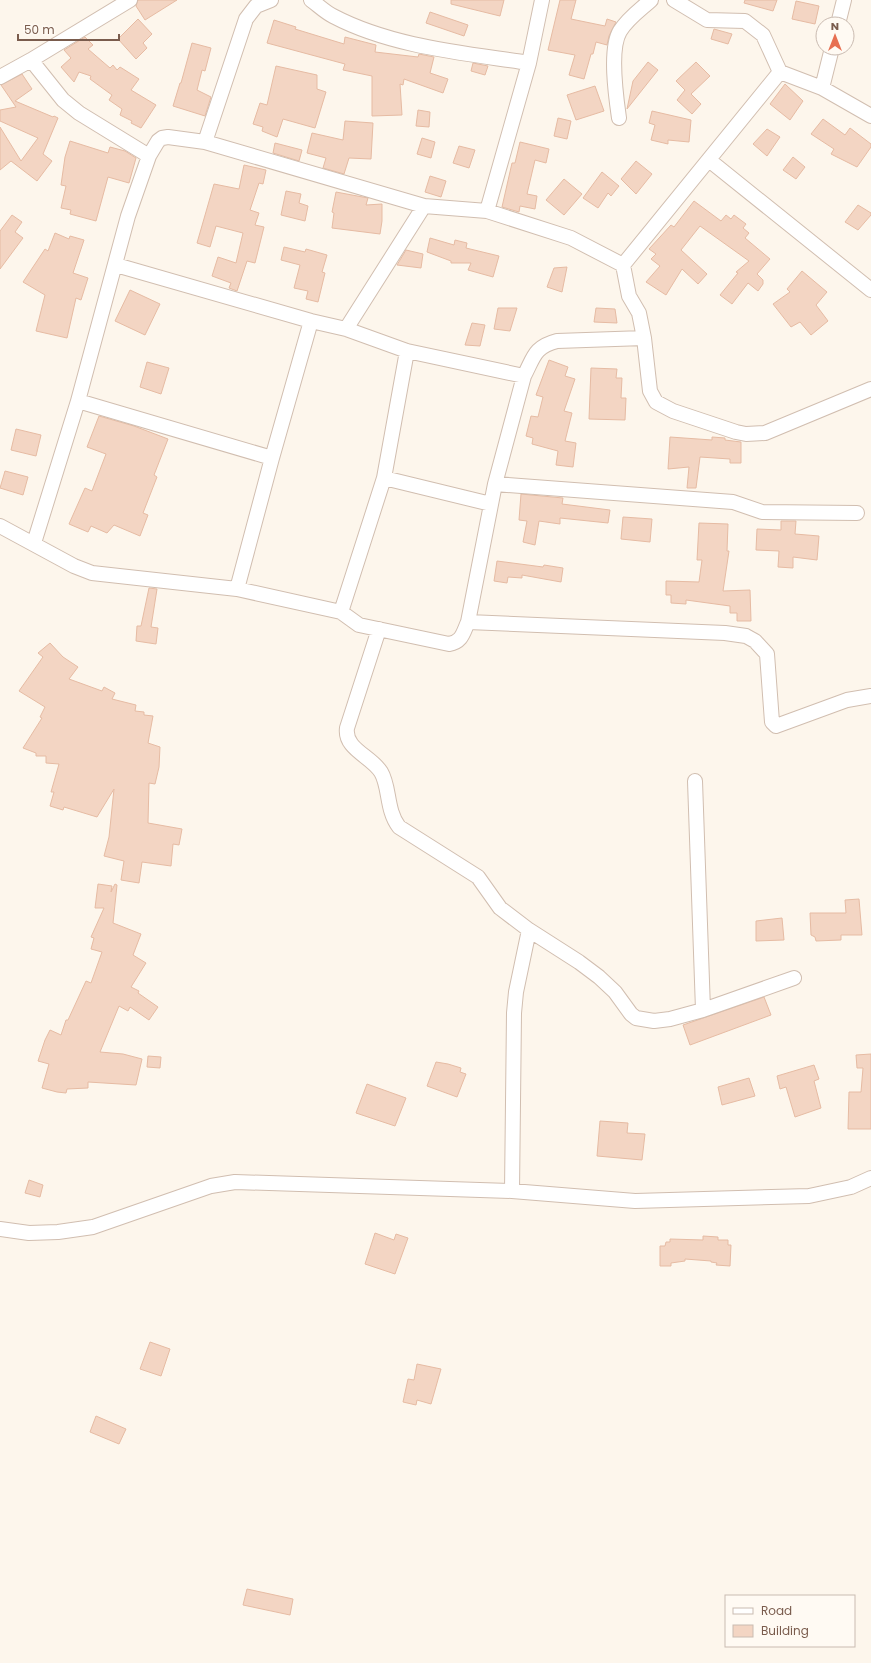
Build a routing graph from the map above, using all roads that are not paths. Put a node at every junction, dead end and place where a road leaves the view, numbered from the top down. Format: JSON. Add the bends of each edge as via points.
{"nodes":[{"id":1,"x":130,"y":0,"type":"edge"},
{"id":2,"x":271,"y":0,"type":"edge"},
{"id":3,"x":310,"y":0,"type":"edge"},
{"id":4,"x":542,"y":0,"type":"edge"},
{"id":5,"x":651,"y":0,"type":"edge"},
{"id":6,"x":674,"y":0,"type":"edge"},
{"id":7,"x":844,"y":0,"type":"edge"},
{"id":8,"x":840,"y":16,"type":"edge"},
{"id":9,"x":830,"y":56,"type":"edge"},
{"id":10,"x":32,"y":60,"type":"junction"},
{"id":11,"x":529,"y":63,"type":"junction"},
{"id":12,"x":780,"y":72,"type":"junction"},
{"id":13,"x":0,"y":77,"type":"edge"},
{"id":14,"x":822,"y":88,"type":"junction"},
{"id":15,"x":871,"y":116,"type":"edge"},
{"id":16,"x":619,"y":118,"type":"dead end"},
{"id":17,"x":206,"y":142,"type":"junction"},
{"id":18,"x":149,"y":156,"type":"junction"},
{"id":19,"x":709,"y":160,"type":"junction"},
{"id":20,"x":424,"y":206,"type":"junction"},
{"id":21,"x":487,"y":211,"type":"junction"},
{"id":22,"x":116,"y":264,"type":"junction"},
{"id":23,"x":623,"y":265,"type":"junction"},
{"id":24,"x":871,"y":290,"type":"edge"},
{"id":25,"x":311,"y":321,"type":"junction"},
{"id":26,"x":346,"y":329,"type":"junction"},
{"id":27,"x":644,"y":338,"type":"junction"},
{"id":28,"x":407,"y":351,"type":"junction"},
{"id":29,"x":524,"y":376,"type":"junction"},
{"id":30,"x":871,"y":389,"type":"edge"},
{"id":31,"x":78,"y":401,"type":"junction"},
{"id":32,"x":272,"y":458,"type":"junction"},
{"id":33,"x":384,"y":478,"type":"junction"},
{"id":34,"x":495,"y":484,"type":"junction"},
{"id":35,"x":491,"y":504,"type":"junction"},
{"id":36,"x":857,"y":513,"type":"dead end"},
{"id":37,"x":0,"y":526,"type":"edge"},
{"id":38,"x":34,"y":543,"type":"junction"},
{"id":39,"x":237,"y":589,"type":"junction"},
{"id":40,"x":341,"y":612,"type":"junction"},
{"id":41,"x":468,"y":622,"type":"junction"},
{"id":42,"x":379,"y":629,"type":"junction"},
{"id":43,"x":871,"y":696,"type":"edge"},
{"id":44,"x":695,"y":781,"type":"dead end"},
{"id":45,"x":529,"y":930,"type":"junction"},
{"id":46,"x":794,"y":978,"type":"dead end"},
{"id":47,"x":703,"y":1010,"type":"junction"},
{"id":48,"x":871,"y":1178,"type":"edge"},
{"id":49,"x":512,"y":1191,"type":"junction"},
{"id":50,"x":0,"y":1229,"type":"edge"}],
"edges":[{"from":1,"to":10,"type":"street"},
{"from":2,"to":17,"type":"street","via":[[256,6],[246,19]]},
{"from":3,"to":11,"type":"street","via":[[332,16],[398,40],[441,50]]},
{"from":4,"to":11,"type":"street"},
{"from":5,"to":16,"type":"street","via":[[628,19],[619,33],[614,56],[614,82]]},
{"from":6,"to":12,"type":"street","via":[[707,20],[745,21],[763,35]]},
{"from":7,"to":8,"type":"street"},
{"from":9,"to":14,"type":"street"},
{"from":10,"to":13,"type":"street"},
{"from":10,"to":18,"type":"street","via":[[63,100],[79,113]]},
{"from":11,"to":21,"type":"street"},
{"from":12,"to":14,"type":"street"},
{"from":12,"to":19,"type":"street"},
{"from":14,"to":15,"type":"street"},
{"from":17,"to":18,"type":"street","via":[[162,138]]},
{"from":17,"to":20,"type":"street"},
{"from":18,"to":22,"type":"street","via":[[128,216]]},
{"from":19,"to":23,"type":"street"},
{"from":19,"to":24,"type":"street"},
{"from":20,"to":21,"type":"street"},
{"from":20,"to":26,"type":"street"},
{"from":21,"to":23,"type":"street","via":[[571,238]]},
{"from":22,"to":25,"type":"street"},
{"from":22,"to":31,"type":"street"},
{"from":23,"to":27,"type":"street","via":[[629,296],[639,313]]},
{"from":25,"to":26,"type":"street"},
{"from":25,"to":32,"type":"street"},
{"from":26,"to":28,"type":"street"},
{"from":27,"to":29,"type":"street","via":[[557,341],[545,344],[538,349]]},
{"from":27,"to":30,"type":"street","via":[[650,391],[656,402],[662,407],[736,432],[765,433]]},
{"from":28,"to":29,"type":"street"},
{"from":28,"to":33,"type":"street"},
{"from":29,"to":34,"type":"street"},
{"from":31,"to":32,"type":"street"},
{"from":31,"to":38,"type":"street"},
{"from":32,"to":39,"type":"street"},
{"from":33,"to":35,"type":"street"},
{"from":33,"to":40,"type":"street"},
{"from":34,"to":35,"type":"street"},
{"from":34,"to":36,"type":"street","via":[[733,502],[762,512]]},
{"from":35,"to":41,"type":"street"},
{"from":37,"to":38,"type":"street"},
{"from":38,"to":39,"type":"street","via":[[74,566],[92,572]]},
{"from":39,"to":40,"type":"street"},
{"from":40,"to":42,"type":"street","via":[[359,625]]},
{"from":41,"to":42,"type":"street","via":[[461,639],[449,644]]},
{"from":41,"to":43,"type":"street","via":[[717,632],[746,636],[755,641],[767,654],[772,722],[776,726],[847,700]]},
{"from":42,"to":45,"type":"street","via":[[347,728],[347,738],[381,772],[392,814],[399,826],[478,877],[500,908]]},
{"from":44,"to":47,"type":"street"},
{"from":45,"to":47,"type":"street","via":[[599,977],[636,1018],[654,1021]]},
{"from":45,"to":49,"type":"street","via":[[514,1013]]},
{"from":46,"to":47,"type":"street"},
{"from":48,"to":49,"type":"street","via":[[851,1187],[809,1196],[635,1201]]},
{"from":49,"to":50,"type":"street","via":[[235,1182],[211,1186],[94,1227],[29,1233]]}]}
